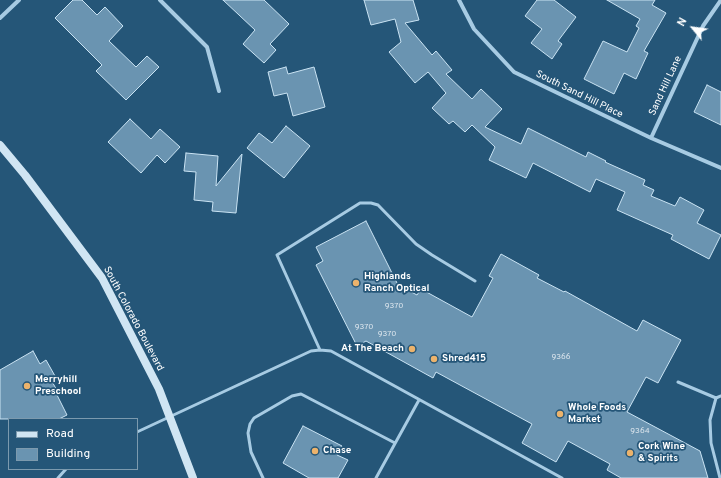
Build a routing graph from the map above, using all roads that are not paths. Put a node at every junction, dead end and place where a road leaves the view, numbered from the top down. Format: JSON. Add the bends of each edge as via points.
{"nodes":[{"id":1,"x":19,"y":0,"type":"edge"},
{"id":2,"x":160,"y":0,"type":"edge"},
{"id":3,"x":459,"y":0,"type":"edge"},
{"id":4,"x":721,"y":0,"type":"edge"},
{"id":5,"x":0,"y":18,"type":"edge"},
{"id":6,"x":219,"y":91,"type":"dead end"},
{"id":7,"x":651,"y":138,"type":"junction"},
{"id":8,"x":0,"y":145,"type":"edge"},
{"id":9,"x":721,"y":168,"type":"edge"},
{"id":10,"x":475,"y":281,"type":"dead end"},
{"id":11,"x":320,"y":350,"type":"junction"},
{"id":12,"x":678,"y":382,"type":"dead end"},
{"id":13,"x":721,"y":396,"type":"edge"},
{"id":14,"x":716,"y":398,"type":"junction"},
{"id":15,"x":419,"y":400,"type":"junction"},
{"id":16,"x":170,"y":417,"type":"junction"},
{"id":17,"x":138,"y":432,"type":"edge"},
{"id":18,"x":395,"y":443,"type":"junction"},
{"id":19,"x":65,"y":470,"type":"edge"},
{"id":20,"x":58,"y":478,"type":"edge"},
{"id":21,"x":194,"y":478,"type":"edge"},
{"id":22,"x":263,"y":478,"type":"edge"},
{"id":23,"x":376,"y":478,"type":"edge"},
{"id":24,"x":562,"y":478,"type":"edge"},
{"id":25,"x":720,"y":478,"type":"edge"}],
"edges":[{"from":1,"to":5,"type":"street"},
{"from":2,"to":6,"type":"street","via":[[207,47]]},
{"from":3,"to":7,"type":"street","name":"South Sand Hill Place","via":[[474,30],[514,72]]},
{"from":4,"to":7,"type":"street","name":"Sand Hill Lane","via":[[703,26]]},
{"from":7,"to":9,"type":"street","name":"South Sand Hill Place"},
{"from":8,"to":16,"type":"main road","name":"South Colorado Boulevard","via":[[25,174],[102,278],[159,389]]},
{"from":10,"to":11,"type":"lane","via":[[416,244],[378,205],[360,202],[277,255]]},
{"from":11,"to":15,"type":"lane","via":[[331,351]]},
{"from":11,"to":16,"type":"lane","via":[[311,351]]},
{"from":12,"to":14,"type":"lane"},
{"from":13,"to":14,"type":"lane"},
{"from":14,"to":25,"type":"lane","via":[[710,420],[710,435]]},
{"from":15,"to":18,"type":"lane"},
{"from":15,"to":24,"type":"lane"},
{"from":16,"to":17,"type":"lane"},
{"from":16,"to":21,"type":"main road","name":"South Colorado Boulevard"},
{"from":18,"to":22,"type":"lane","via":[[301,394],[292,396],[254,418],[250,424],[248,433],[251,452]]},
{"from":18,"to":23,"type":"lane"},
{"from":19,"to":20,"type":"lane"}]}
